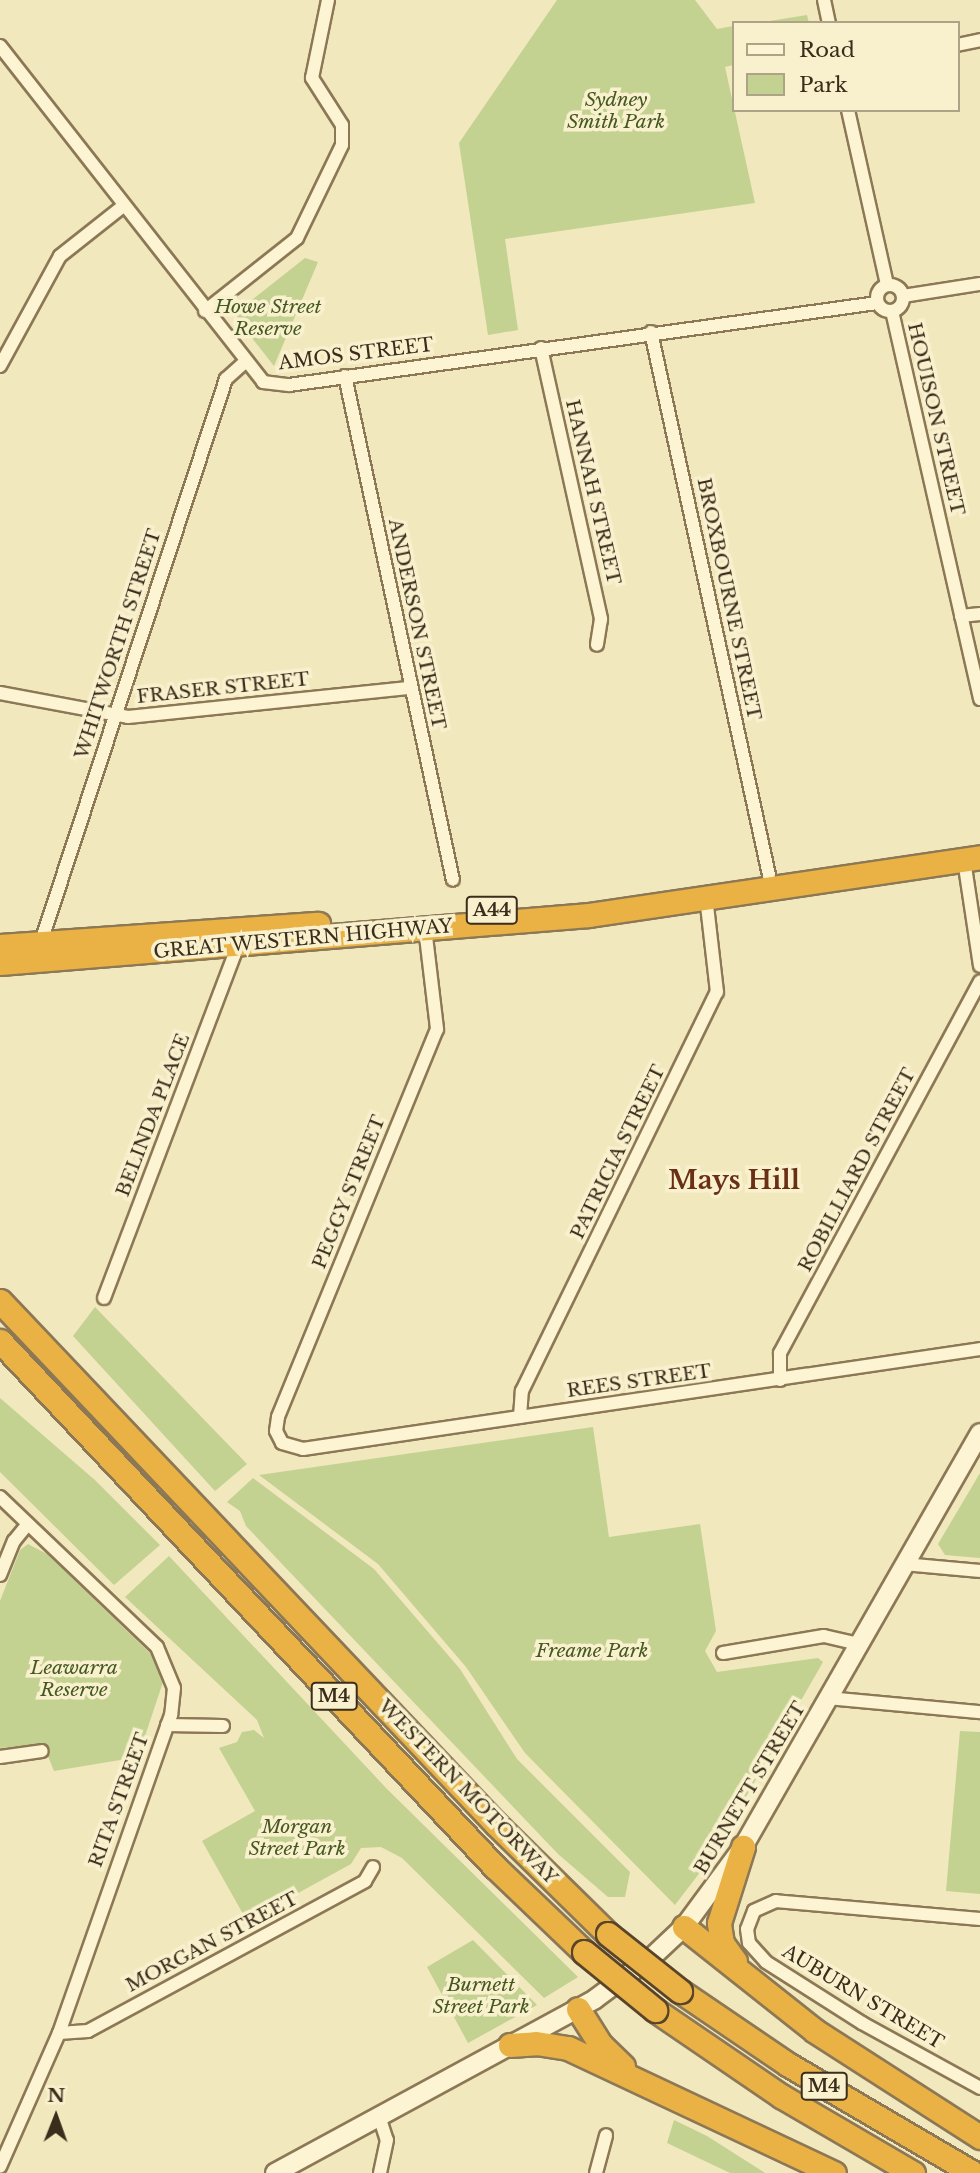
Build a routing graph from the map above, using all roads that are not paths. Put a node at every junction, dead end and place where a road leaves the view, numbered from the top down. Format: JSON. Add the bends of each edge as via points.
{"nodes":[{"id":1,"x":328,"y":0,"type":"edge"},
{"id":2,"x":824,"y":0,"type":"edge"},
{"id":3,"x":829,"y":21,"type":"edge"},
{"id":4,"x":980,"y":40,"type":"edge"},
{"id":5,"x":959,"y":45,"type":"edge"},
{"id":6,"x":0,"y":46,"type":"edge"},
{"id":7,"x":848,"y":112,"type":"edge"},
{"id":8,"x":122,"y":206,"type":"junction"},
{"id":9,"x":980,"y":284,"type":"edge"},
{"id":10,"x":887,"y":285,"type":"junction"},
{"id":11,"x":903,"y":296,"type":"junction"},
{"id":12,"x":877,"y":303,"type":"junction"},
{"id":13,"x":205,"y":311,"type":"junction"},
{"id":14,"x":892,"y":311,"type":"junction"},
{"id":15,"x":651,"y":332,"type":"junction"},
{"id":16,"x":541,"y":348,"type":"junction"},
{"id":17,"x":244,"y":363,"type":"junction"},
{"id":18,"x":0,"y":366,"type":"edge"},
{"id":19,"x":345,"y":376,"type":"junction"},
{"id":20,"x":980,"y":614,"type":"edge"},
{"id":21,"x":961,"y":616,"type":"junction"},
{"id":22,"x":597,"y":645,"type":"dead end"},
{"id":23,"x":411,"y":688,"type":"junction"},
{"id":24,"x":0,"y":693,"type":"edge"},
{"id":25,"x":980,"y":699,"type":"edge"},
{"id":26,"x":115,"y":717,"type":"junction"},
{"id":27,"x":975,"y":854,"type":"edge"},
{"id":28,"x":769,"y":875,"type":"junction"},
{"id":29,"x":453,"y":880,"type":"dead end"},
{"id":30,"x":706,"y":897,"type":"junction"},
{"id":31,"x":425,"y":928,"type":"junction"},
{"id":32,"x":40,"y":945,"type":"junction"},
{"id":33,"x":0,"y":946,"type":"edge"},
{"id":34,"x":237,"y":947,"type":"junction"},
{"id":35,"x":0,"y":963,"type":"edge"},
{"id":36,"x":980,"y":966,"type":"edge"},
{"id":37,"x":980,"y":982,"type":"edge"},
{"id":38,"x":104,"y":1298,"type":"dead end"},
{"id":39,"x":0,"y":1301,"type":"edge"},
{"id":40,"x":0,"y":1341,"type":"edge"},
{"id":41,"x":980,"y":1349,"type":"edge"},
{"id":42,"x":780,"y":1380,"type":"junction"},
{"id":43,"x":520,"y":1417,"type":"junction"},
{"id":44,"x":980,"y":1433,"type":"edge"},
{"id":45,"x":303,"y":1449,"type":"joint"},
{"id":46,"x":0,"y":1497,"type":"edge"},
{"id":47,"x":28,"y":1524,"type":"junction"},
{"id":48,"x":904,"y":1564,"type":"junction"},
{"id":49,"x":980,"y":1571,"type":"edge"},
{"id":50,"x":0,"y":1575,"type":"edge"},
{"id":51,"x":859,"y":1644,"type":"junction"},
{"id":52,"x":723,"y":1653,"type":"dead end"},
{"id":53,"x":828,"y":1698,"type":"junction"},
{"id":54,"x":980,"y":1712,"type":"edge"},
{"id":55,"x":167,"y":1725,"type":"junction"},
{"id":56,"x":223,"y":1726,"type":"dead end"},
{"id":57,"x":42,"y":1751,"type":"dead end"},
{"id":58,"x":0,"y":1757,"type":"edge"},
{"id":59,"x":743,"y":1847,"type":"junction"},
{"id":60,"x":373,"y":1867,"type":"dead end"},
{"id":61,"x":980,"y":1919,"type":"edge"},
{"id":62,"x":684,"y":1927,"type":"junction"},
{"id":63,"x":765,"y":1993,"type":"junction"},
{"id":64,"x":578,"y":2009,"type":"junction"},
{"id":65,"x":59,"y":2033,"type":"junction"},
{"id":66,"x":510,"y":2045,"type":"junction"},
{"id":67,"x":636,"y":2077,"type":"junction"},
{"id":68,"x":980,"y":2088,"type":"edge"},
{"id":69,"x":379,"y":2116,"type":"junction"},
{"id":70,"x":606,"y":2135,"type":"dead end"},
{"id":71,"x":980,"y":2137,"type":"edge"},
{"id":72,"x":0,"y":2167,"type":"edge"},
{"id":73,"x":275,"y":2173,"type":"edge"},
{"id":74,"x":380,"y":2173,"type":"edge"},
{"id":75,"x":596,"y":2173,"type":"edge"},
{"id":76,"x":834,"y":2173,"type":"edge"},
{"id":77,"x":913,"y":2173,"type":"edge"},
{"id":78,"x":973,"y":2173,"type":"edge"}],
"edges":[{"from":1,"to":13,"type":"street","via":[[312,78],[342,125],[342,145],[297,238]]},
{"from":2,"to":3,"type":"street"},
{"from":4,"to":5,"type":"street"},
{"from":6,"to":8,"type":"street","name":"AMOS STREET"},
{"from":7,"to":10,"type":"street"},
{"from":8,"to":13,"type":"street","name":"AMOS STREET"},
{"from":8,"to":18,"type":"street","via":[[60,256]]},
{"from":9,"to":11,"type":"street"},
{"from":10,"to":11,"type":"street","via":[[899,289]]},
{"from":10,"to":12,"type":"street","via":[[879,290]]},
{"from":11,"to":14,"type":"street","via":[[902,304]]},
{"from":12,"to":14,"type":"street"},
{"from":12,"to":15,"type":"street","name":"AMOS STREET"},
{"from":13,"to":17,"type":"street","name":"AMOS STREET"},
{"from":14,"to":21,"type":"street","name":"HOUISON STREET"},
{"from":15,"to":16,"type":"street","name":"AMOS STREET"},
{"from":15,"to":28,"type":"street","name":"BROXBOURNE STREET"},
{"from":16,"to":19,"type":"street","name":"AMOS STREET"},
{"from":16,"to":22,"type":"street","name":"HANNAH STREET","via":[[601,619]]},
{"from":17,"to":19,"type":"street","name":"AMOS STREET","via":[[263,383],[289,385]]},
{"from":17,"to":26,"type":"street","name":"WHITWORTH STREET","via":[[226,379]]},
{"from":19,"to":23,"type":"street","name":"ANDERSON STREET"},
{"from":20,"to":21,"type":"street"},
{"from":21,"to":25,"type":"street","name":"HOUISON STREET"},
{"from":23,"to":26,"type":"street","name":"FRASER STREET"},
{"from":23,"to":29,"type":"street","name":"ANDERSON STREET"},
{"from":24,"to":26,"type":"street","name":"FRASER STREET"},
{"from":26,"to":32,"type":"street","name":"WHITWORTH STREET"},
{"from":27,"to":28,"type":"highway","name":"GREAT WESTERN HIGHWAY","number":"A44"},
{"from":27,"to":30,"type":"highway","name":"GREAT WESTERN HIGHWAY","number":"A44"},
{"from":27,"to":36,"type":"street"},
{"from":28,"to":32,"type":"highway","name":"GREAT WESTERN HIGHWAY","number":"A44","via":[[578,904]]},
{"from":30,"to":31,"type":"highway","name":"GREAT WESTERN HIGHWAY","number":"A44","via":[[589,915]]},
{"from":30,"to":43,"type":"street","name":"PATRICIA STREET","via":[[717,992],[522,1391]]},
{"from":31,"to":34,"type":"highway","name":"GREAT WESTERN HIGHWAY","number":"A44"},
{"from":31,"to":45,"type":"street","name":"PEGGY STREET","via":[[438,1024],[278,1417],[276,1431],[282,1443]]},
{"from":32,"to":33,"type":"highway","name":"GREAT WESTERN HIGHWAY","number":"A44"},
{"from":34,"to":35,"type":"highway","name":"GREAT WESTERN HIGHWAY","number":"A44"},
{"from":34,"to":38,"type":"street","name":"BELINDA PLACE"},
{"from":37,"to":42,"type":"street","name":"ROBILLIARD STREET","via":[[780,1353]]},
{"from":39,"to":78,"type":"highway","name":"WESTERN MOTORWAY","number":"M4","bridge":true,"via":[[496,1824],[608,1934],[680,1991],[789,2065]]},
{"from":40,"to":77,"type":"highway","name":"WESTERN MOTORWAY","number":"M4","bridge":true,"via":[[495,1867],[584,1952],[655,2010],[781,2096]]},
{"from":41,"to":42,"type":"street","name":"REES STREET"},
{"from":42,"to":43,"type":"street","name":"REES STREET"},
{"from":43,"to":45,"type":"street","name":"REES STREET"},
{"from":44,"to":48,"type":"main road","name":"BURNETT STREET"},
{"from":46,"to":47,"type":"street","name":"RITA STREET"},
{"from":47,"to":50,"type":"street","via":[[13,1541]]},
{"from":47,"to":55,"type":"street","name":"RITA STREET","via":[[163,1655],[174,1688]]},
{"from":48,"to":49,"type":"street"},
{"from":48,"to":51,"type":"main road","name":"BURNETT STREET"},
{"from":51,"to":52,"type":"street","via":[[824,1636]]},
{"from":51,"to":53,"type":"main road","name":"BURNETT STREET"},
{"from":53,"to":54,"type":"street"},
{"from":53,"to":59,"type":"main road","name":"BURNETT STREET"},
{"from":55,"to":56,"type":"street"},
{"from":55,"to":65,"type":"street","name":"RITA STREET"},
{"from":57,"to":58,"type":"street"},
{"from":59,"to":62,"type":"main road","name":"BURNETT STREET"},
{"from":59,"to":63,"type":"highway","via":[[720,1915],[720,1933],[729,1955]]},
{"from":60,"to":65,"type":"street","name":"MORGAN STREET","via":[[365,1881],[89,2031]]},
{"from":61,"to":68,"type":"street","name":"AUBURN STREET","via":[[776,1900],[760,1906],[748,1923],[749,1943],[766,1962],[862,2023]]},
{"from":62,"to":63,"type":"highway"},
{"from":62,"to":64,"type":"main road","name":"BURNETT STREET","via":[[631,1975]]},
{"from":63,"to":71,"type":"highway","via":[[871,2070]]},
{"from":64,"to":66,"type":"main road","name":"BURNETT STREET"},
{"from":64,"to":67,"type":"highway","via":[[600,2044]]},
{"from":65,"to":72,"type":"street","name":"RITA STREET"},
{"from":66,"to":67,"type":"highway","via":[[559,2046]]},
{"from":66,"to":69,"type":"main road","name":"BURNETT STREET"},
{"from":67,"to":76,"type":"highway"},
{"from":69,"to":73,"type":"main road","name":"BURNETT STREET"},
{"from":69,"to":74,"type":"street","via":[[387,2140]]},
{"from":70,"to":75,"type":"street"}]}
